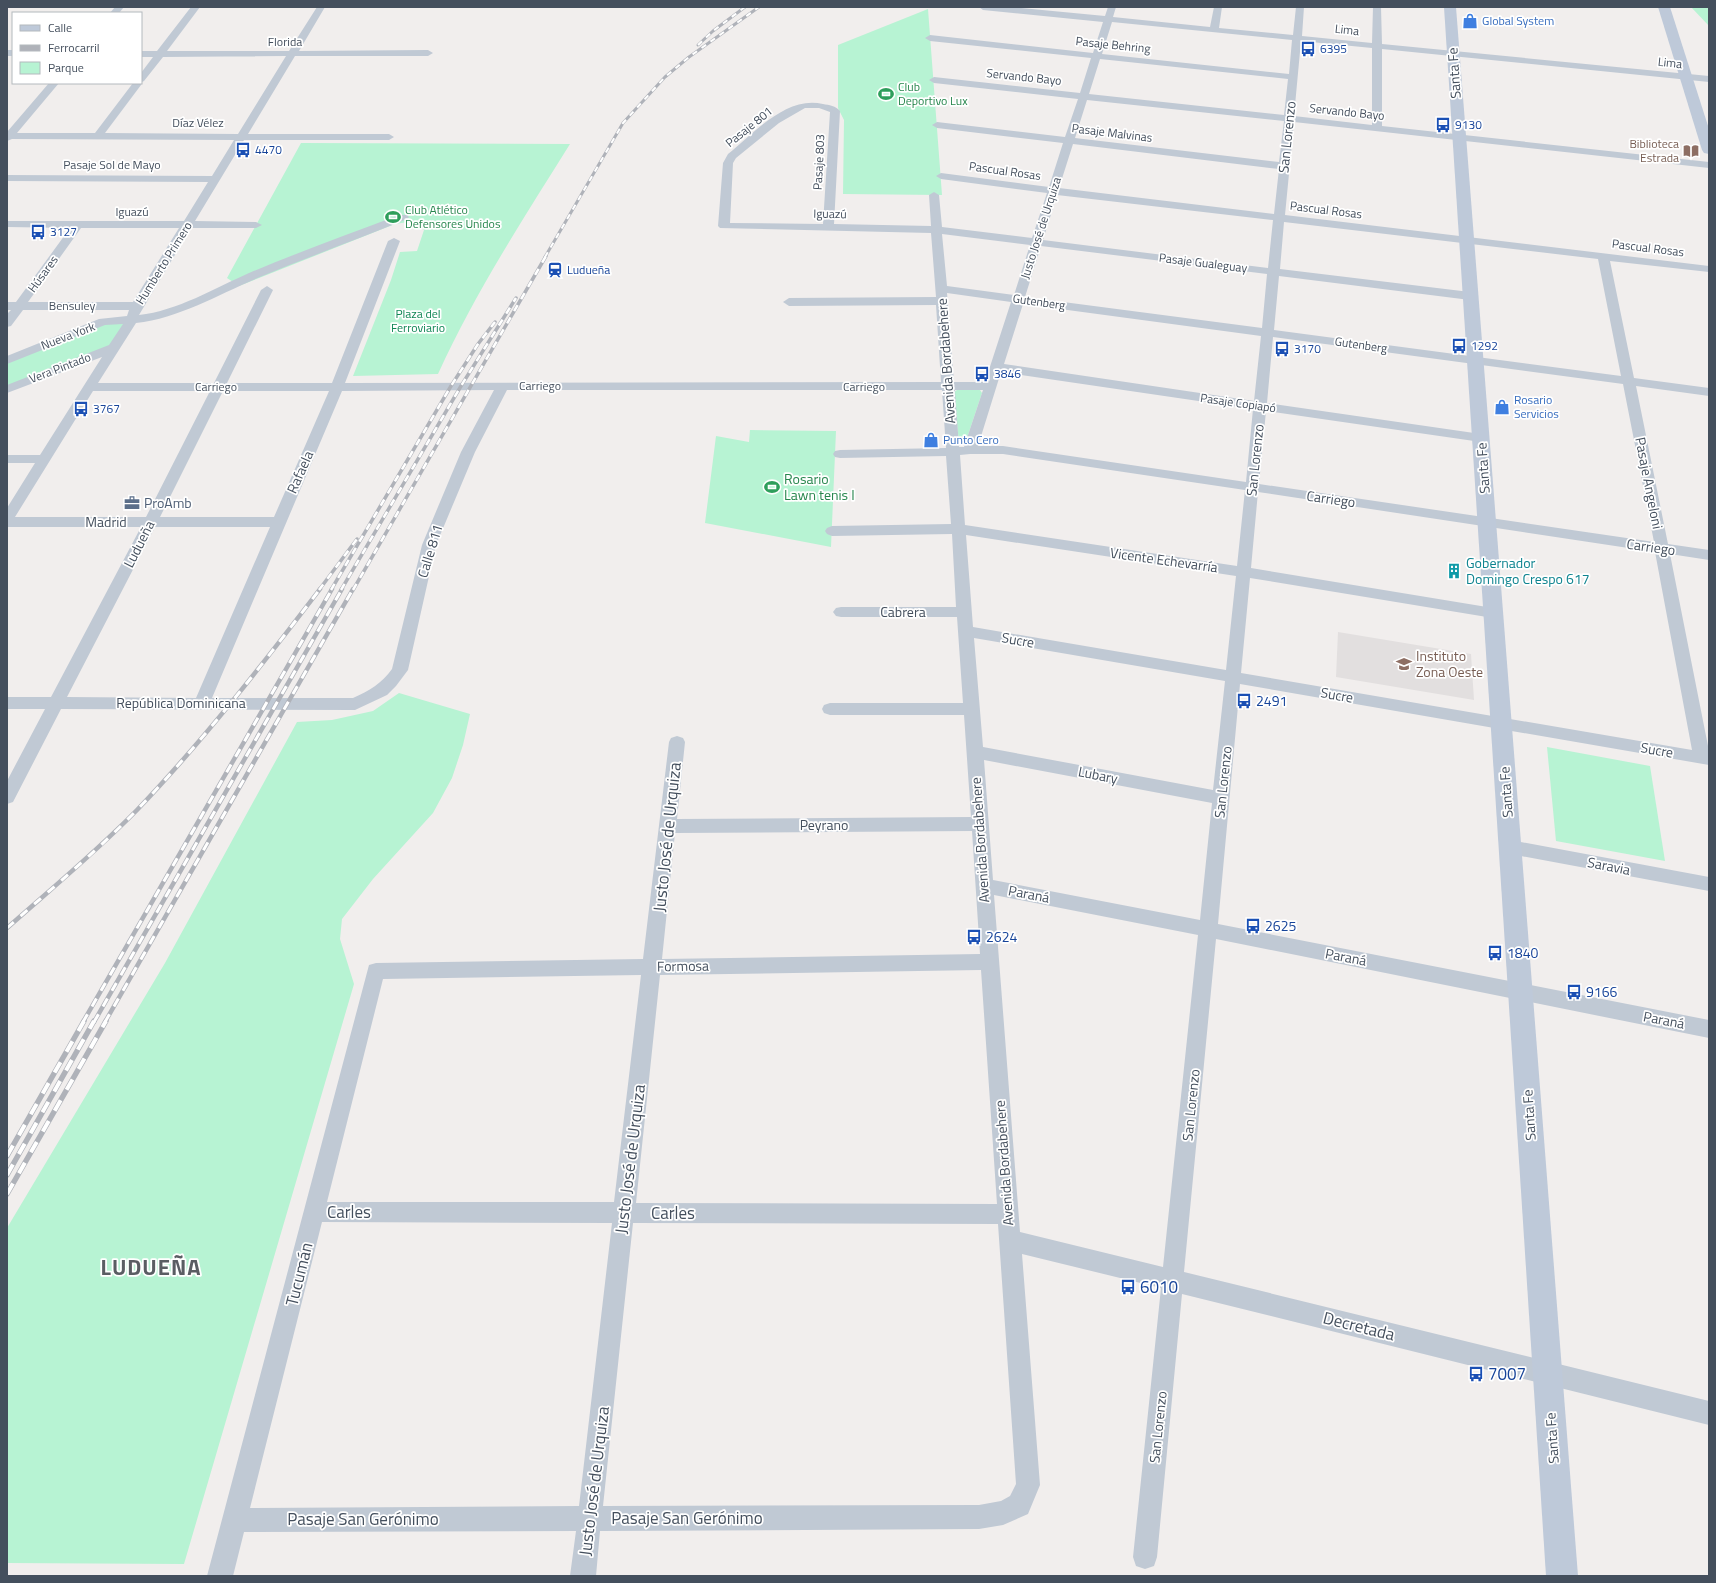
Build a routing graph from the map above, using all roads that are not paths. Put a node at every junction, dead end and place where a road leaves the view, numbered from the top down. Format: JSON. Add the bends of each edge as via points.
{"nodes":[{"id":1,"x":196,"y":7,"type":"edge"},
{"id":2,"x":321,"y":7,"type":"edge"},
{"id":3,"x":983,"y":7,"type":"edge"},
{"id":4,"x":1112,"y":7,"type":"edge"},
{"id":5,"x":1218,"y":7,"type":"edge"},
{"id":6,"x":1300,"y":7,"type":"edge"},
{"id":7,"x":1377,"y":7,"type":"edge"},
{"id":8,"x":1450,"y":7,"type":"edge"},
{"id":9,"x":1664,"y":7,"type":"edge"},
{"id":10,"x":1108,"y":19,"type":"junction"},
{"id":11,"x":1214,"y":30,"type":"junction"},
{"id":12,"x":930,"y":38,"type":"dead end"},
{"id":13,"x":1297,"y":38,"type":"junction"},
{"id":14,"x":1377,"y":46,"type":"junction"},
{"id":15,"x":428,"y":53,"type":"dead end"},
{"id":16,"x":142,"y":54,"type":"edge"},
{"id":17,"x":160,"y":54,"type":"junction"},
{"id":18,"x":292,"y":54,"type":"junction"},
{"id":19,"x":1453,"y":54,"type":"junction"},
{"id":20,"x":1096,"y":56,"type":"junction"},
{"id":21,"x":1687,"y":77,"type":"junction"},
{"id":22,"x":142,"y":78,"type":"edge"},
{"id":23,"x":1293,"y":78,"type":"junction"},
{"id":24,"x":1709,"y":79,"type":"edge"},
{"id":25,"x":934,"y":80,"type":"dead end"},
{"id":26,"x":53,"y":84,"type":"edge"},
{"id":27,"x":137,"y":84,"type":"edge"},
{"id":28,"x":1083,"y":97,"type":"junction"},
{"id":29,"x":825,"y":106,"type":"joint"},
{"id":30,"x":1289,"y":119,"type":"junction"},
{"id":31,"x":937,"y":125,"type":"dead end"},
{"id":32,"x":1376,"y":128,"type":"junction"},
{"id":33,"x":98,"y":136,"type":"junction"},
{"id":34,"x":242,"y":136,"type":"junction"},
{"id":35,"x":8,"y":137,"type":"edge"},
{"id":36,"x":389,"y":137,"type":"dead end"},
{"id":37,"x":1459,"y":137,"type":"junction"},
{"id":38,"x":1069,"y":141,"type":"junction"},
{"id":39,"x":1709,"y":150,"type":"edge"},
{"id":40,"x":1709,"y":165,"type":"edge"},
{"id":41,"x":1284,"y":166,"type":"junction"},
{"id":42,"x":941,"y":176,"type":"dead end"},
{"id":43,"x":7,"y":178,"type":"edge"},
{"id":44,"x":216,"y":179,"type":"junction"},
{"id":45,"x":1053,"y":191,"type":"junction"},
{"id":46,"x":934,"y":195,"type":"dead end"},
{"id":47,"x":403,"y":217,"type":"dead end"},
{"id":48,"x":1279,"y":218,"type":"junction"},
{"id":49,"x":7,"y":224,"type":"edge"},
{"id":50,"x":78,"y":224,"type":"junction"},
{"id":51,"x":187,"y":225,"type":"junction"},
{"id":52,"x":256,"y":225,"type":"dead end"},
{"id":53,"x":724,"y":226,"type":"joint"},
{"id":54,"x":828,"y":227,"type":"junction"},
{"id":55,"x":936,"y":230,"type":"junction"},
{"id":56,"x":1466,"y":240,"type":"junction"},
{"id":57,"x":394,"y":241,"type":"dead end"},
{"id":58,"x":1036,"y":243,"type":"junction"},
{"id":59,"x":1603,"y":256,"type":"junction"},
{"id":60,"x":1709,"y":269,"type":"edge"},
{"id":61,"x":1274,"y":272,"type":"junction"},
{"id":62,"x":267,"y":290,"type":"dead end"},
{"id":63,"x":941,"y":295,"type":"junction"},
{"id":64,"x":1470,"y":296,"type":"junction"},
{"id":65,"x":1018,"y":299,"type":"junction"},
{"id":66,"x":789,"y":302,"type":"dead end"},
{"id":67,"x":7,"y":306,"type":"edge"},
{"id":68,"x":20,"y":306,"type":"junction"},
{"id":69,"x":137,"y":306,"type":"junction"},
{"id":70,"x":131,"y":320,"type":"junction"},
{"id":71,"x":7,"y":323,"type":"edge"},
{"id":72,"x":1268,"y":332,"type":"junction"},
{"id":73,"x":113,"y":348,"type":"junction"},
{"id":74,"x":7,"y":360,"type":"edge"},
{"id":75,"x":1475,"y":360,"type":"junction"},
{"id":76,"x":996,"y":367,"type":"junction"},
{"id":77,"x":1629,"y":381,"type":"junction"},
{"id":78,"x":503,"y":386,"type":"junction"},
{"id":79,"x":990,"y":386,"type":"junction"},
{"id":80,"x":89,"y":387,"type":"junction"},
{"id":81,"x":219,"y":387,"type":"junction"},
{"id":82,"x":337,"y":387,"type":"junction"},
{"id":83,"x":948,"y":387,"type":"junction"},
{"id":84,"x":7,"y":389,"type":"edge"},
{"id":85,"x":1709,"y":392,"type":"edge"},
{"id":86,"x":1260,"y":406,"type":"junction"},
{"id":87,"x":1480,"y":438,"type":"junction"},
{"id":88,"x":970,"y":450,"type":"junction"},
{"id":89,"x":953,"y":452,"type":"junction"},
{"id":90,"x":840,"y":454,"type":"dead end"},
{"id":91,"x":7,"y":459,"type":"edge"},
{"id":92,"x":44,"y":459,"type":"junction"},
{"id":93,"x":1252,"y":488,"type":"junction"},
{"id":94,"x":7,"y":519,"type":"edge"},
{"id":95,"x":7,"y":522,"type":"edge"},
{"id":96,"x":150,"y":522,"type":"junction"},
{"id":97,"x":278,"y":522,"type":"junction"},
{"id":98,"x":1487,"y":522,"type":"junction"},
{"id":99,"x":958,"y":530,"type":"junction"},
{"id":100,"x":832,"y":531,"type":"dead end"},
{"id":101,"x":1662,"y":548,"type":"junction"},
{"id":102,"x":1709,"y":555,"type":"edge"},
{"id":103,"x":1244,"y":572,"type":"junction"},
{"id":104,"x":841,"y":612,"type":"dead end"},
{"id":105,"x":964,"y":612,"type":"junction"},
{"id":106,"x":1493,"y":614,"type":"junction"},
{"id":107,"x":965,"y":631,"type":"junction"},
{"id":108,"x":1233,"y":677,"type":"junction"},
{"id":109,"x":57,"y":702,"type":"junction"},
{"id":110,"x":202,"y":702,"type":"junction"},
{"id":111,"x":7,"y":703,"type":"edge"},
{"id":112,"x":355,"y":704,"type":"joint"},
{"id":113,"x":830,"y":708,"type":"dead end"},
{"id":114,"x":971,"y":709,"type":"junction"},
{"id":115,"x":1501,"y":723,"type":"junction"},
{"id":116,"x":677,"y":742,"type":"dead end"},
{"id":117,"x":974,"y":752,"type":"junction"},
{"id":118,"x":1705,"y":758,"type":"edge"},
{"id":119,"x":7,"y":797,"type":"edge"},
{"id":120,"x":1222,"y":798,"type":"junction"},
{"id":121,"x":979,"y":824,"type":"junction"},
{"id":122,"x":668,"y":826,"type":"junction"},
{"id":123,"x":1510,"y":847,"type":"junction"},
{"id":124,"x":1709,"y":884,"type":"edge"},
{"id":125,"x":984,"y":885,"type":"junction"},
{"id":126,"x":1208,"y":929,"type":"junction"},
{"id":127,"x":989,"y":962,"type":"junction"},
{"id":128,"x":652,"y":967,"type":"junction"},
{"id":129,"x":376,"y":971,"type":"joint"},
{"id":130,"x":1520,"y":992,"type":"junction"},
{"id":131,"x":1709,"y":1029,"type":"edge"},
{"id":132,"x":314,"y":1212,"type":"junction"},
{"id":133,"x":624,"y":1213,"type":"junction"},
{"id":134,"x":1007,"y":1214,"type":"junction"},
{"id":135,"x":1009,"y":1240,"type":"junction"},
{"id":136,"x":1173,"y":1280,"type":"junction"},
{"id":137,"x":1547,"y":1373,"type":"junction"},
{"id":138,"x":1709,"y":1413,"type":"edge"},
{"id":139,"x":1028,"y":1485,"type":"joint"},
{"id":140,"x":590,"y":1518,"type":"junction"},
{"id":141,"x":234,"y":1520,"type":"junction"},
{"id":142,"x":1145,"y":1557,"type":"dead end"},
{"id":143,"x":220,"y":1576,"type":"edge"},
{"id":144,"x":583,"y":1576,"type":"edge"},
{"id":145,"x":1562,"y":1576,"type":"edge"}],
"edges":[{"from":1,"to":17,"type":"street"},
{"from":2,"to":18,"type":"street","name":"Humberto Primero"},
{"from":3,"to":10,"type":"street","name":"Lima"},
{"from":4,"to":10,"type":"street","name":"Justo José de Urquiza"},
{"from":5,"to":11,"type":"street"},
{"from":6,"to":13,"type":"street","name":"San Lorenzo"},
{"from":7,"to":14,"type":"street"},
{"from":8,"to":19,"type":"main road","name":"Santa Fe"},
{"from":9,"to":21,"type":"main road"},
{"from":10,"to":11,"type":"street","name":"Lima"},
{"from":10,"to":20,"type":"street","name":"Justo José de Urquiza"},
{"from":11,"to":13,"type":"street","name":"Lima"},
{"from":12,"to":20,"type":"street","name":"Pasaje Behring"},
{"from":13,"to":14,"type":"street","name":"Lima"},
{"from":13,"to":23,"type":"street","name":"San Lorenzo"},
{"from":14,"to":19,"type":"street","name":"Lima"},
{"from":14,"to":32,"type":"street"},
{"from":15,"to":18,"type":"street","name":"Florida"},
{"from":16,"to":17,"type":"street","name":"Florida"},
{"from":17,"to":18,"type":"street","name":"Florida"},
{"from":17,"to":22,"type":"street"},
{"from":18,"to":34,"type":"street","name":"Humberto Primero"},
{"from":19,"to":21,"type":"street","name":"Lima"},
{"from":19,"to":37,"type":"main road","name":"Santa Fe"},
{"from":20,"to":23,"type":"street","name":"Pasaje Behring"},
{"from":20,"to":28,"type":"street","name":"Justo José de Urquiza"},
{"from":21,"to":24,"type":"street","name":"Lima"},
{"from":21,"to":39,"type":"main road"},
{"from":23,"to":30,"type":"street","name":"San Lorenzo"},
{"from":25,"to":28,"type":"street","name":"Servando Bayo"},
{"from":26,"to":35,"type":"street"},
{"from":27,"to":33,"type":"street"},
{"from":28,"to":30,"type":"street","name":"Servando Bayo"},
{"from":28,"to":38,"type":"street","name":"Justo José de Urquiza"},
{"from":29,"to":53,"type":"street","name":"Pasaje 801","via":[[802,106],[786,114],[732,156],[728,164]]},
{"from":29,"to":54,"type":"street","name":"Pasaje 803","via":[[835,111]]},
{"from":30,"to":32,"type":"street","name":"Servando Bayo"},
{"from":30,"to":41,"type":"street","name":"San Lorenzo"},
{"from":31,"to":38,"type":"street","name":"Pasaje Malvinas"},
{"from":32,"to":37,"type":"street","name":"Servando Bayo"},
{"from":33,"to":34,"type":"street","name":"Díaz Vélez"},
{"from":33,"to":35,"type":"street","name":"Díaz Vélez"},
{"from":34,"to":36,"type":"street","name":"Díaz Vélez"},
{"from":34,"to":44,"type":"street","name":"Humberto Primero"},
{"from":37,"to":40,"type":"street","name":"Servando Bayo"},
{"from":37,"to":56,"type":"main road","name":"Santa Fe"},
{"from":38,"to":41,"type":"street","name":"Pasaje Malvinas"},
{"from":38,"to":45,"type":"street","name":"Justo José de Urquiza"},
{"from":41,"to":48,"type":"street","name":"San Lorenzo"},
{"from":42,"to":45,"type":"street","name":"Pascual Rosas"},
{"from":43,"to":44,"type":"street","name":"Pasaje Sol de Mayo"},
{"from":44,"to":51,"type":"street","name":"Humberto Primero"},
{"from":45,"to":48,"type":"street","name":"Pascual Rosas"},
{"from":45,"to":58,"type":"street","name":"Justo José de Urquiza"},
{"from":46,"to":55,"type":"street","name":"Avenida Bordabehere"},
{"from":47,"to":70,"type":"street","name":"Nueva York","via":[[255,275],[187,305],[155,317]]},
{"from":48,"to":56,"type":"street","name":"Pascual Rosas"},
{"from":48,"to":61,"type":"street","name":"San Lorenzo"},
{"from":49,"to":50,"type":"street","name":"Iguazú"},
{"from":50,"to":51,"type":"street","name":"Iguazú"},
{"from":50,"to":68,"type":"street","name":"Húsares"},
{"from":51,"to":52,"type":"street","name":"Iguazú"},
{"from":51,"to":69,"type":"street","name":"Humberto Primero"},
{"from":53,"to":54,"type":"street","name":"Iguazú"},
{"from":54,"to":55,"type":"street","name":"Iguazú"},
{"from":55,"to":58,"type":"street","name":"Pasaje Gualeguay"},
{"from":55,"to":63,"type":"street","name":"Avenida Bordabehere"},
{"from":56,"to":59,"type":"street","name":"Pascual Rosas"},
{"from":56,"to":64,"type":"main road","name":"Santa Fe"},
{"from":57,"to":82,"type":"street","name":"Rafaela"},
{"from":58,"to":61,"type":"street","name":"Pasaje Gualeguay"},
{"from":58,"to":65,"type":"street","name":"Justo José de Urquiza"},
{"from":59,"to":60,"type":"street","name":"Pascual Rosas"},
{"from":59,"to":77,"type":"street","name":"Pasaje Angeloni"},
{"from":61,"to":64,"type":"street","name":"Pasaje Gualeguay"},
{"from":61,"to":72,"type":"street","name":"San Lorenzo"},
{"from":62,"to":81,"type":"street","name":"Ludueña"},
{"from":63,"to":65,"type":"street","name":"Gutenberg"},
{"from":63,"to":66,"type":"street","name":"Gutenberg"},
{"from":63,"to":83,"type":"street","name":"Avenida Bordabehere"},
{"from":64,"to":75,"type":"main road","name":"Santa Fe"},
{"from":65,"to":72,"type":"street","name":"Gutenberg"},
{"from":65,"to":76,"type":"street","name":"Justo José de Urquiza"},
{"from":67,"to":68,"type":"street","name":"Bensuley"},
{"from":68,"to":69,"type":"street","name":"Bensuley"},
{"from":68,"to":71,"type":"street","name":"Húsares"},
{"from":69,"to":70,"type":"street","name":"Humberto Primero"},
{"from":70,"to":73,"type":"street","name":"Humberto Primero"},
{"from":70,"to":74,"type":"street","name":"Nueva York","via":[[103,322]]},
{"from":72,"to":75,"type":"street","name":"Gutenberg"},
{"from":72,"to":86,"type":"street","name":"San Lorenzo"},
{"from":73,"to":80,"type":"street","name":"Humberto Primero"},
{"from":73,"to":84,"type":"street","name":"Vera Pintado"},
{"from":75,"to":77,"type":"street","name":"Gutenberg"},
{"from":75,"to":87,"type":"main road","name":"Santa Fe"},
{"from":76,"to":79,"type":"street","name":"Justo José de Urquiza"},
{"from":76,"to":86,"type":"street","name":"Pasaje Copiapó"},
{"from":77,"to":85,"type":"street","name":"Gutenberg"},
{"from":77,"to":101,"type":"street","name":"Pasaje Angeloni"},
{"from":78,"to":82,"type":"street","name":"Carriego"},
{"from":78,"to":83,"type":"street","name":"Carriego"},
{"from":78,"to":112,"type":"street","name":"Calle 811","via":[[468,452],[429,545],[400,670],[392,683],[375,696]]},
{"from":79,"to":83,"type":"street","name":"Carriego"},
{"from":79,"to":88,"type":"street","name":"Justo José de Urquiza"},
{"from":80,"to":81,"type":"street","name":"Carriego"},
{"from":80,"to":92,"type":"street","name":"Humberto Primero"},
{"from":81,"to":82,"type":"street","name":"Carriego"},
{"from":81,"to":96,"type":"street","name":"Ludueña"},
{"from":82,"to":97,"type":"street","name":"Rafaela"},
{"from":83,"to":89,"type":"street","name":"Avenida Bordabehere"},
{"from":86,"to":87,"type":"street","name":"Pasaje Copiapó"},
{"from":86,"to":93,"type":"street","name":"San Lorenzo"},
{"from":87,"to":98,"type":"main road","name":"Santa Fe"},
{"from":88,"to":89,"type":"street","name":"Carriego"},
{"from":88,"to":93,"type":"street","name":"Carriego","via":[[1003,450]]},
{"from":89,"to":90,"type":"street","name":"Carriego"},
{"from":89,"to":99,"type":"street","name":"Avenida Bordabehere"},
{"from":91,"to":92,"type":"street"},
{"from":92,"to":94,"type":"street","name":"Humberto Primero"},
{"from":93,"to":98,"type":"street","name":"Carriego"},
{"from":93,"to":103,"type":"street","name":"San Lorenzo"},
{"from":95,"to":96,"type":"street","name":"Madrid"},
{"from":96,"to":97,"type":"street","name":"Madrid"},
{"from":96,"to":109,"type":"street","name":"Ludueña"},
{"from":97,"to":110,"type":"street","name":"Rafaela"},
{"from":98,"to":101,"type":"street","name":"Carriego"},
{"from":98,"to":106,"type":"main road","name":"Santa Fe"},
{"from":99,"to":100,"type":"street","name":"Vicente Echevarría"},
{"from":99,"to":103,"type":"street","name":"Vicente Echevarría"},
{"from":99,"to":105,"type":"street","name":"Avenida Bordabehere"},
{"from":101,"to":102,"type":"street","name":"Carriego"},
{"from":101,"to":118,"type":"street","name":"Pasaje Angeloni"},
{"from":103,"to":106,"type":"street","name":"Vicente Echevarría"},
{"from":103,"to":108,"type":"street","name":"San Lorenzo"},
{"from":104,"to":105,"type":"street","name":"Cabrera"},
{"from":105,"to":107,"type":"street","name":"Avenida Bordabehere"},
{"from":106,"to":115,"type":"main road","name":"Santa Fe"},
{"from":107,"to":108,"type":"street","name":"Sucre"},
{"from":107,"to":114,"type":"street","name":"Avenida Bordabehere"},
{"from":108,"to":115,"type":"street","name":"Sucre"},
{"from":108,"to":120,"type":"street","name":"San Lorenzo"},
{"from":109,"to":110,"type":"street","name":"República Dominicana"},
{"from":109,"to":111,"type":"street","name":"República Dominicana"},
{"from":109,"to":119,"type":"street","name":"Ludueña"},
{"from":110,"to":112,"type":"street","name":"República Dominicana"},
{"from":113,"to":114,"type":"street"},
{"from":114,"to":117,"type":"street","name":"Avenida Bordabehere"},
{"from":115,"to":118,"type":"street","name":"Sucre"},
{"from":115,"to":123,"type":"main road","name":"Santa Fe"},
{"from":116,"to":122,"type":"street","name":"Justo José de Urquiza"},
{"from":117,"to":120,"type":"street","name":"Lubary"},
{"from":117,"to":121,"type":"street","name":"Avenida Bordabehere"},
{"from":120,"to":126,"type":"street","name":"San Lorenzo"},
{"from":121,"to":122,"type":"street","name":"Peyrano"},
{"from":121,"to":125,"type":"street","name":"Avenida Bordabehere"},
{"from":122,"to":128,"type":"street","name":"Justo José de Urquiza"},
{"from":123,"to":124,"type":"street","name":"Saravia"},
{"from":123,"to":130,"type":"main road","name":"Santa Fe"},
{"from":125,"to":126,"type":"street","name":"Paraná"},
{"from":125,"to":127,"type":"street","name":"Avenida Bordabehere"},
{"from":126,"to":130,"type":"street","name":"Paraná"},
{"from":126,"to":136,"type":"street","name":"San Lorenzo"},
{"from":127,"to":128,"type":"street","name":"Formosa"},
{"from":127,"to":134,"type":"street","name":"Avenida Bordabehere"},
{"from":128,"to":129,"type":"street","name":"Formosa"},
{"from":128,"to":133,"type":"street","name":"Justo José de Urquiza"},
{"from":129,"to":132,"type":"street","name":"Tucumán"},
{"from":130,"to":131,"type":"street","name":"Paraná"},
{"from":130,"to":137,"type":"main road","name":"Santa Fe"},
{"from":132,"to":133,"type":"street","name":"Carles"},
{"from":132,"to":141,"type":"street","name":"Tucumán"},
{"from":133,"to":134,"type":"street","name":"Carles"},
{"from":133,"to":140,"type":"street","name":"Justo José de Urquiza"},
{"from":134,"to":135,"type":"street","name":"Avenida Bordabehere"},
{"from":135,"to":136,"type":"street","name":"Decretada"},
{"from":135,"to":139,"type":"street","name":"Avenida Bordabehere"},
{"from":136,"to":137,"type":"street","name":"Decretada"},
{"from":136,"to":142,"type":"street","name":"San Lorenzo"},
{"from":137,"to":138,"type":"street","name":"Decretada"},
{"from":137,"to":145,"type":"main road","name":"Santa Fe"},
{"from":139,"to":140,"type":"street","name":"Pasaje San Gerónimo","via":[[1019,1505],[1003,1513],[980,1517]]},
{"from":140,"to":141,"type":"street","name":"Pasaje San Gerónimo"},
{"from":140,"to":144,"type":"street","name":"Justo José de Urquiza"},
{"from":141,"to":143,"type":"street","name":"Tucumán"}]}
